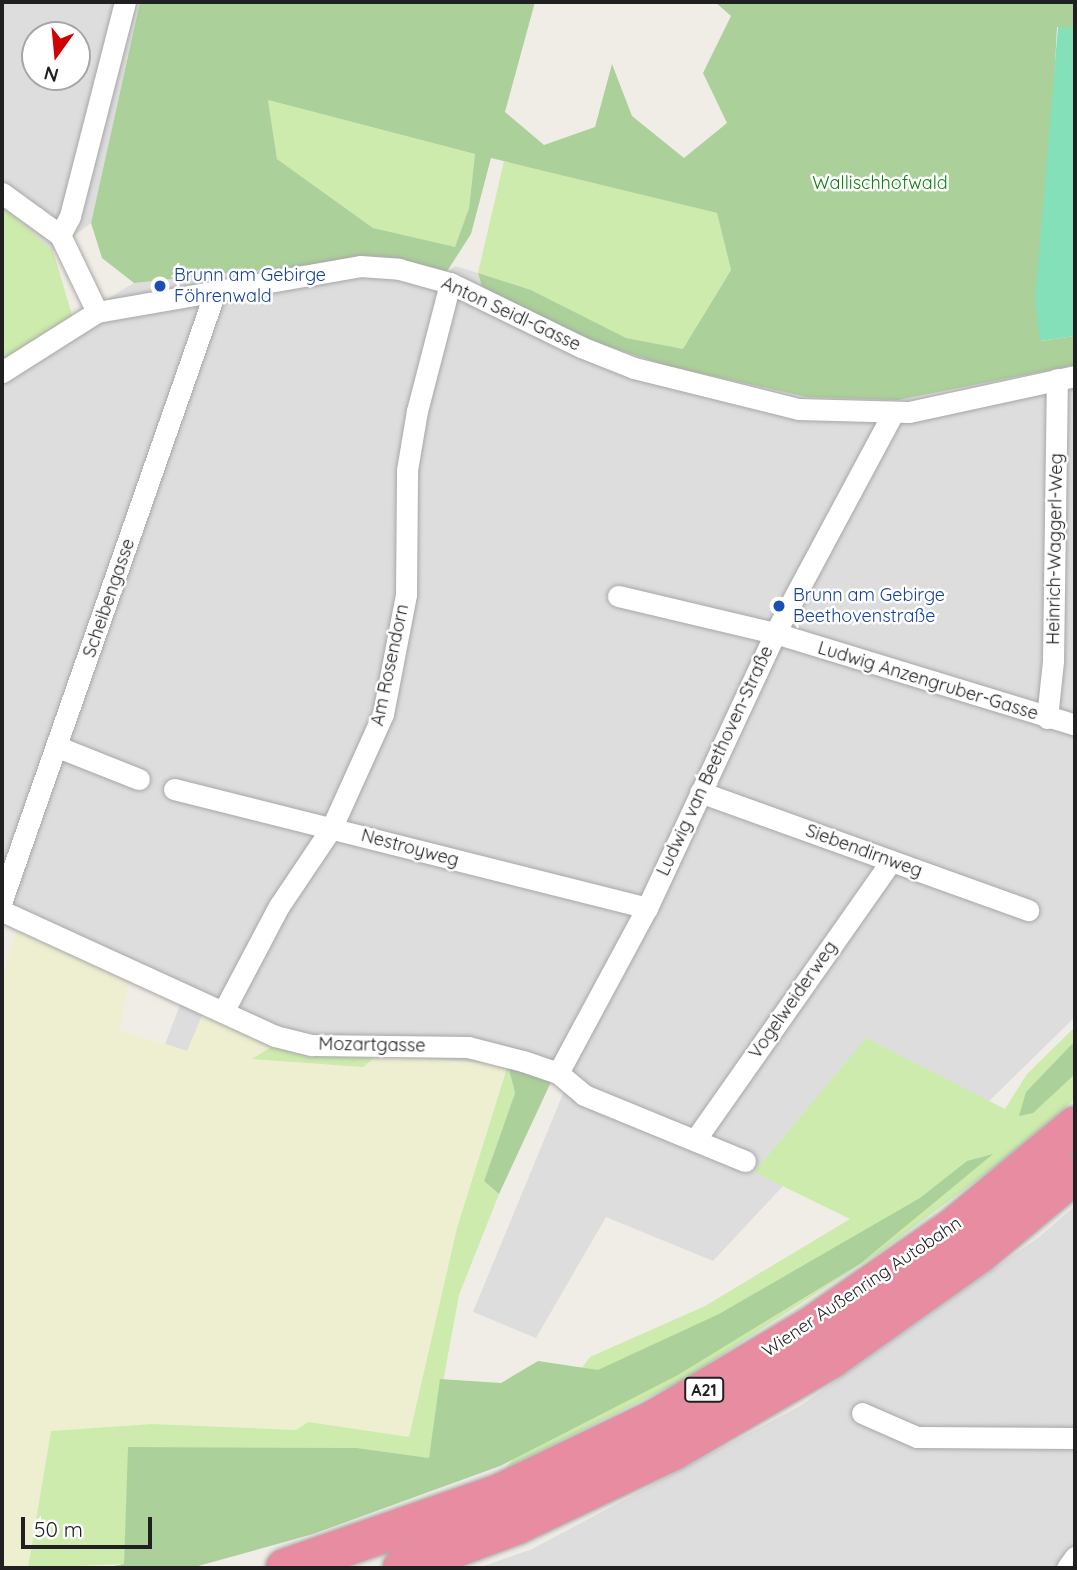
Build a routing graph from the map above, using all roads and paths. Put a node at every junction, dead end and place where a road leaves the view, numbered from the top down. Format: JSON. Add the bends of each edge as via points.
{"nodes":[{"id":1,"x":125,"y":2,"type":"edge"},
{"id":2,"x":2,"y":193,"type":"edge"},
{"id":3,"x":60,"y":235,"type":"junction"},
{"id":4,"x":450,"y":283,"type":"junction"},
{"id":5,"x":214,"y":295,"type":"junction"},
{"id":6,"x":97,"y":312,"type":"junction"},
{"id":7,"x":2,"y":372,"type":"edge"},
{"id":8,"x":1066,"y":378,"type":"edge"},
{"id":9,"x":893,"y":413,"type":"junction"},
{"id":10,"x":618,"y":596,"type":"dead end"},
{"id":11,"x":775,"y":633,"type":"junction"},
{"id":12,"x":1047,"y":718,"type":"junction"},
{"id":13,"x":1075,"y":725,"type":"edge"},
{"id":14,"x":58,"y":747,"type":"junction"},
{"id":15,"x":139,"y":779,"type":"dead end"},
{"id":16,"x":174,"y":789,"type":"dead end"},
{"id":17,"x":700,"y":792,"type":"junction"},
{"id":18,"x":332,"y":827,"type":"junction"},
{"id":19,"x":891,"y":861,"type":"junction"},
{"id":20,"x":2,"y":900,"type":"edge"},
{"id":21,"x":647,"y":908,"type":"junction"},
{"id":22,"x":1028,"y":909,"type":"dead end"},
{"id":23,"x":2,"y":911,"type":"edge"},
{"id":24,"x":223,"y":1012,"type":"junction"},
{"id":25,"x":558,"y":1073,"type":"junction"},
{"id":26,"x":1075,"y":1126,"type":"edge"},
{"id":27,"x":695,"y":1140,"type":"junction"},
{"id":28,"x":745,"y":1161,"type":"dead end"},
{"id":29,"x":1075,"y":1174,"type":"edge"},
{"id":30,"x":862,"y":1413,"type":"dead end"},
{"id":31,"x":1075,"y":1438,"type":"edge"},
{"id":32,"x":1075,"y":1558,"type":"edge"},
{"id":33,"x":285,"y":1568,"type":"edge"},
{"id":34,"x":402,"y":1568,"type":"edge"},
{"id":35,"x":1068,"y":1568,"type":"edge"}],
"edges":[{"from":1,"to":3,"type":"street","via":[[70,216]]},
{"from":2,"to":3,"type":"street"},
{"from":3,"to":6,"type":"street"},
{"from":4,"to":5,"type":"street","name":"Anton Seidl-Gasse","via":[[399,269],[360,266]]},
{"from":4,"to":9,"type":"street","name":"Anton Seidl-Gasse","via":[[580,348],[645,371],[799,410]]},
{"from":4,"to":18,"type":"street","name":"Am Rosendorn","via":[[407,470],[406,594],[383,714]]},
{"from":5,"to":6,"type":"street","name":"Anton Seidl-Gasse"},
{"from":5,"to":14,"type":"street","name":"Scheibengasse"},
{"from":6,"to":7,"type":"street"},
{"from":8,"to":9,"type":"street","name":"Anton Seidl-Gasse"},
{"from":8,"to":12,"type":"street","name":"Heinrich-Waggerl-Weg","via":[[1054,661]]},
{"from":9,"to":11,"type":"street","name":"Ludwig van Beethoven-Straße"},
{"from":10,"to":11,"type":"street","name":"Ludwig Anzengruber-Gasse"},
{"from":11,"to":12,"type":"street","name":"Ludwig Anzengruber-Gasse"},
{"from":11,"to":17,"type":"street","name":"Ludwig van Beethoven-Straße"},
{"from":12,"to":13,"type":"street","name":"Ludwig Anzengruber-Gasse"},
{"from":14,"to":15,"type":"street"},
{"from":14,"to":20,"type":"street","name":"Scheibengasse"},
{"from":16,"to":18,"type":"street","name":"Nestroyweg"},
{"from":17,"to":19,"type":"street","name":"Siebendirnweg"},
{"from":17,"to":21,"type":"street","name":"Ludwig van Beethoven-Straße"},
{"from":18,"to":21,"type":"street","name":"Nestroyweg"},
{"from":18,"to":24,"type":"street","name":"Am Rosendorn","via":[[279,906]]},
{"from":19,"to":22,"type":"street","name":"Siebendirnweg"},
{"from":19,"to":27,"type":"street","name":"Vogelweiderweg"},
{"from":21,"to":25,"type":"street","name":"Ludwig van Beethoven-Straße"},
{"from":23,"to":24,"type":"street","name":"Mozartgasse"},
{"from":24,"to":25,"type":"street","name":"Mozartgasse","via":[[275,1036],[312,1045],[468,1047]]},
{"from":25,"to":27,"type":"street","name":"Mozartgasse","via":[[584,1095]]},
{"from":26,"to":33,"type":"highway","name":"Wiener Außenring Autobahn","number":"A21","via":[[921,1250],[810,1327],[654,1419],[500,1493]]},
{"from":27,"to":28,"type":"street","name":"Mozartgasse"},
{"from":29,"to":34,"type":"highway","number":"A21","via":[[979,1254],[820,1366],[673,1451],[517,1525]]},
{"from":30,"to":31,"type":"street","via":[[917,1437]]},
{"from":32,"to":35,"type":"street"}]}
